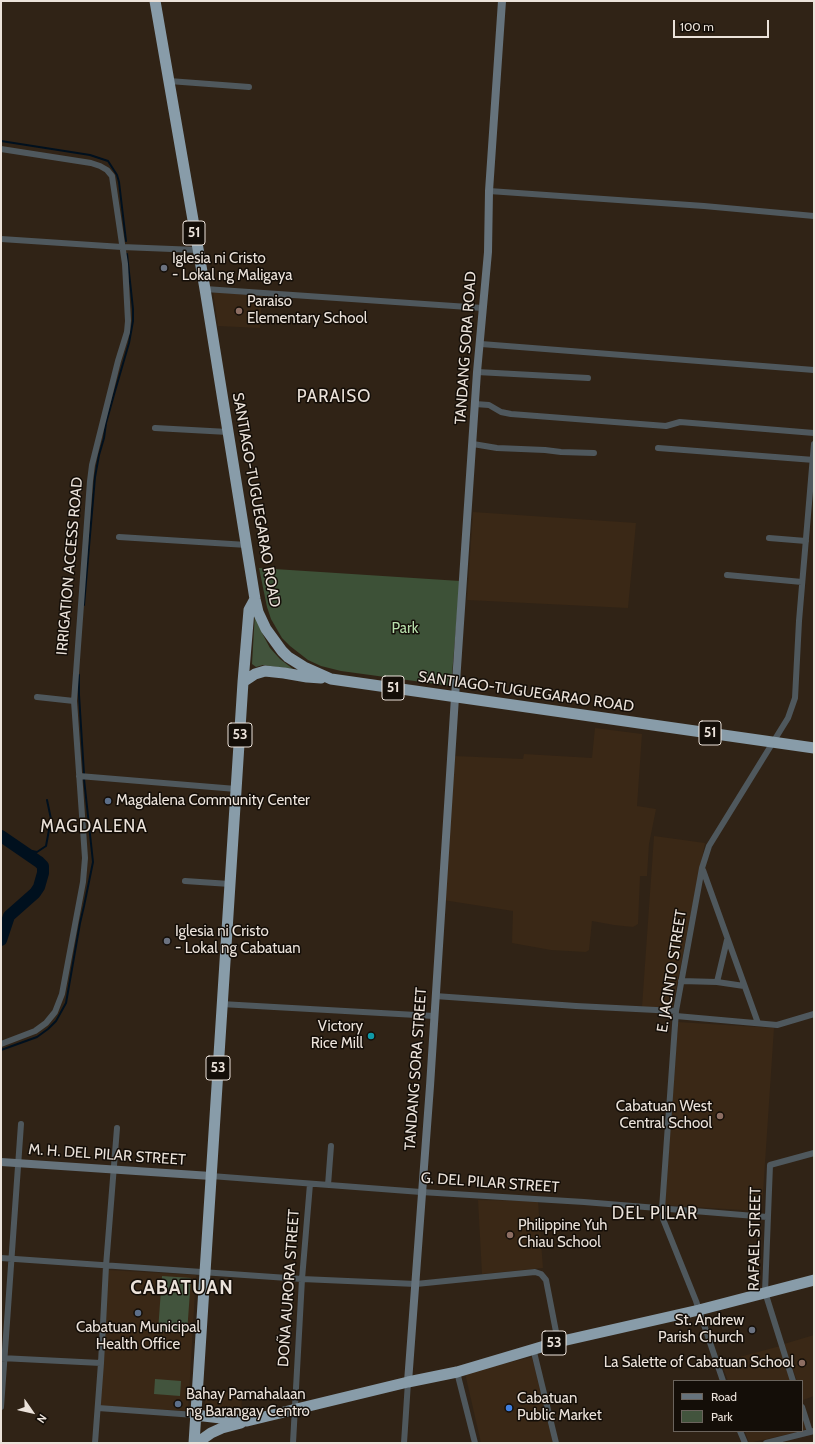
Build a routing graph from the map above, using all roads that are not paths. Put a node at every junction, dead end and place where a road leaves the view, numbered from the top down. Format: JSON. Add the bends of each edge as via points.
{"nodes":[{"id":1,"x":155,"y":1,"type":"edge"},
{"id":2,"x":502,"y":1,"type":"edge"},
{"id":3,"x":168,"y":81,"type":"junction"},
{"id":4,"x":249,"y":87,"type":"dead end"},
{"id":5,"x":1,"y":149,"type":"edge"},
{"id":6,"x":489,"y":191,"type":"junction"},
{"id":7,"x":814,"y":216,"type":"edge"},
{"id":8,"x":1,"y":239,"type":"edge"},
{"id":9,"x":122,"y":247,"type":"junction"},
{"id":10,"x":197,"y":250,"type":"junction"},
{"id":11,"x":205,"y":289,"type":"junction"},
{"id":12,"x":483,"y":308,"type":"junction"},
{"id":13,"x":481,"y":344,"type":"junction"},
{"id":14,"x":814,"y":370,"type":"edge"},
{"id":15,"x":477,"y":372,"type":"junction"},
{"id":16,"x":588,"y":378,"type":"dead end"},
{"id":17,"x":475,"y":404,"type":"junction"},
{"id":18,"x":155,"y":428,"type":"dead end"},
{"id":19,"x":228,"y":432,"type":"junction"},
{"id":20,"x":814,"y":433,"type":"edge"},
{"id":21,"x":473,"y":444,"type":"junction"},
{"id":22,"x":814,"y":444,"type":"edge"},
{"id":23,"x":658,"y":448,"type":"dead end"},
{"id":24,"x":594,"y":453,"type":"dead end"},
{"id":25,"x":813,"y":460,"type":"edge"},
{"id":26,"x":119,"y":537,"type":"dead end"},
{"id":27,"x":768,"y":538,"type":"dead end"},
{"id":28,"x":806,"y":541,"type":"junction"},
{"id":29,"x":247,"y":545,"type":"junction"},
{"id":30,"x":727,"y":575,"type":"dead end"},
{"id":31,"x":802,"y":582,"type":"junction"},
{"id":32,"x":255,"y":599,"type":"junction"},
{"id":33,"x":331,"y":679,"type":"junction"},
{"id":34,"x":243,"y":682,"type":"junction"},
{"id":35,"x":37,"y":697,"type":"dead end"},
{"id":36,"x":455,"y":697,"type":"junction"},
{"id":37,"x":74,"y":701,"type":"junction"},
{"id":38,"x":773,"y":742,"type":"junction"},
{"id":39,"x":814,"y":748,"type":"edge"},
{"id":40,"x":79,"y":776,"type":"junction"},
{"id":41,"x":236,"y":789,"type":"junction"},
{"id":42,"x":702,"y":868,"type":"junction"},
{"id":43,"x":185,"y":881,"type":"dead end"},
{"id":44,"x":230,"y":884,"type":"junction"},
{"id":45,"x":727,"y":940,"type":"junction"},
{"id":46,"x":681,"y":981,"type":"junction"},
{"id":47,"x":717,"y":982,"type":"junction"},
{"id":48,"x":744,"y":986,"type":"junction"},
{"id":49,"x":435,"y":996,"type":"junction"},
{"id":50,"x":222,"y":1004,"type":"junction"},
{"id":51,"x":676,"y":1014,"type":"junction"},
{"id":52,"x":814,"y":1014,"type":"edge"},
{"id":53,"x":434,"y":1016,"type":"junction"},
{"id":54,"x":758,"y":1023,"type":"junction"},
{"id":55,"x":1,"y":1044,"type":"edge"},
{"id":56,"x":21,"y":1124,"type":"dead end"},
{"id":57,"x":117,"y":1128,"type":"dead end"},
{"id":58,"x":331,"y":1146,"type":"dead end"},
{"id":59,"x":814,"y":1153,"type":"edge"},
{"id":60,"x":1,"y":1162,"type":"edge"},
{"id":61,"x":19,"y":1163,"type":"junction"},
{"id":62,"x":113,"y":1169,"type":"junction"},
{"id":63,"x":211,"y":1176,"type":"junction"},
{"id":64,"x":310,"y":1184,"type":"junction"},
{"id":65,"x":328,"y":1185,"type":"junction"},
{"id":66,"x":422,"y":1192,"type":"junction"},
{"id":67,"x":662,"y":1209,"type":"junction"},
{"id":68,"x":767,"y":1217,"type":"junction"},
{"id":69,"x":1,"y":1258,"type":"edge"},
{"id":70,"x":12,"y":1259,"type":"junction"},
{"id":71,"x":106,"y":1266,"type":"junction"},
{"id":72,"x":204,"y":1273,"type":"junction"},
{"id":73,"x":302,"y":1280,"type":"junction"},
{"id":74,"x":814,"y":1280,"type":"edge"},
{"id":75,"x":416,"y":1284,"type":"junction"},
{"id":76,"x":765,"y":1292,"type":"junction"},
{"id":77,"x":699,"y":1310,"type":"junction"},
{"id":78,"x":558,"y":1342,"type":"junction"},
{"id":79,"x":533,"y":1348,"type":"junction"},
{"id":80,"x":3,"y":1358,"type":"edge"},
{"id":81,"x":101,"y":1363,"type":"junction"},
{"id":82,"x":457,"y":1372,"type":"junction"},
{"id":83,"x":723,"y":1380,"type":"edge"},
{"id":84,"x":793,"y":1380,"type":"edge"},
{"id":85,"x":408,"y":1382,"type":"junction"},
{"id":86,"x":1,"y":1407,"type":"edge"},
{"id":87,"x":98,"y":1408,"type":"junction"},
{"id":88,"x":295,"y":1410,"type":"junction"},
{"id":89,"x":803,"y":1410,"type":"edge"},
{"id":90,"x":195,"y":1415,"type":"junction"},
{"id":91,"x":247,"y":1421,"type":"junction"},
{"id":92,"x":740,"y":1432,"type":"edge"},
{"id":93,"x":812,"y":1432,"type":"edge"},
{"id":94,"x":95,"y":1443,"type":"edge"},
{"id":95,"x":195,"y":1443,"type":"edge"},
{"id":96,"x":293,"y":1443,"type":"edge"},
{"id":97,"x":404,"y":1443,"type":"edge"},
{"id":98,"x":475,"y":1443,"type":"edge"},
{"id":99,"x":556,"y":1443,"type":"edge"},
{"id":100,"x":745,"y":1443,"type":"edge"},
{"id":101,"x":766,"y":1443,"type":"edge"}],
"edges":[{"from":1,"to":3,"type":"highway","name":"SANTIAGO-TUGUEGARAO ROAD","number":"51"},
{"from":2,"to":6,"type":"street","name":"TANDANG SORA ROAD"},
{"from":3,"to":4,"type":"street"},
{"from":3,"to":10,"type":"highway","name":"SANTIAGO-TUGUEGARAO ROAD","number":"51"},
{"from":5,"to":9,"type":"street","name":"IRRIGATION ACCESS ROAD","via":[[78,160],[107,170],[114,182]]},
{"from":6,"to":7,"type":"street"},
{"from":6,"to":12,"type":"street","name":"TANDANG SORA ROAD","via":[[488,252]]},
{"from":8,"to":9,"type":"street"},
{"from":9,"to":10,"type":"street"},
{"from":9,"to":37,"type":"street","name":"IRRIGATION ACCESS ROAD","via":[[127,286],[127,332],[92,465]]},
{"from":10,"to":11,"type":"highway","name":"SANTIAGO-TUGUEGARAO ROAD","number":"51"},
{"from":11,"to":12,"type":"street"},
{"from":11,"to":19,"type":"highway","name":"SANTIAGO-TUGUEGARAO ROAD","number":"51"},
{"from":12,"to":13,"type":"street","name":"TANDANG SORA ROAD"},
{"from":13,"to":14,"type":"street"},
{"from":13,"to":15,"type":"street","name":"TANDANG SORA ROAD"},
{"from":15,"to":16,"type":"street"},
{"from":15,"to":17,"type":"street","name":"TANDANG SORA ROAD"},
{"from":17,"to":20,"type":"street","via":[[489,405],[511,414],[666,426],[680,422]]},
{"from":17,"to":21,"type":"street","name":"TANDANG SORA ROAD"},
{"from":18,"to":19,"type":"street"},
{"from":19,"to":29,"type":"highway","name":"SANTIAGO-TUGUEGARAO ROAD","number":"51"},
{"from":21,"to":24,"type":"street","via":[[497,448]]},
{"from":21,"to":36,"type":"street","name":"TANDANG SORA ROAD"},
{"from":22,"to":25,"type":"street","name":"E. JACINTO STREET"},
{"from":23,"to":25,"type":"street"},
{"from":25,"to":28,"type":"street","name":"E. JACINTO STREET"},
{"from":26,"to":29,"type":"street"},
{"from":27,"to":28,"type":"street"},
{"from":28,"to":31,"type":"street","name":"E. JACINTO STREET"},
{"from":29,"to":32,"type":"highway","name":"SANTIAGO-TUGUEGARAO ROAD","number":"51"},
{"from":30,"to":31,"type":"street"},
{"from":31,"to":38,"type":"street","name":"E. JACINTO STREET","via":[[795,698],[788,718]]},
{"from":32,"to":33,"type":"highway","name":"SANTIAGO-TUGUEGARAO ROAD","number":"51","via":[[266,629],[282,651],[304,667]]},
{"from":32,"to":34,"type":"highway","number":"53","via":[[249,610]]},
{"from":33,"to":34,"type":"highway","via":[[265,671]]},
{"from":33,"to":36,"type":"highway","name":"SANTIAGO-TUGUEGARAO ROAD","number":"51"},
{"from":34,"to":41,"type":"highway","number":"53"},
{"from":35,"to":37,"type":"street"},
{"from":36,"to":38,"type":"highway","name":"SANTIAGO-TUGUEGARAO ROAD","number":"51"},
{"from":36,"to":49,"type":"street","name":"TANDANG SORA STREET"},
{"from":37,"to":40,"type":"street","name":"IRRIGATION ACCESS ROAD"},
{"from":38,"to":39,"type":"highway","name":"SANTIAGO-TUGUEGARAO ROAD","number":"51"},
{"from":38,"to":42,"type":"street","name":"E. JACINTO STREET","via":[[708,846]]},
{"from":40,"to":41,"type":"street"},
{"from":40,"to":55,"type":"street","name":"IRRIGATION ACCESS ROAD","via":[[85,866],[62,994],[55,1012],[46,1023],[35,1031]]},
{"from":41,"to":44,"type":"highway","number":"53"},
{"from":42,"to":45,"type":"street"},
{"from":42,"to":46,"type":"street","name":"E. JACINTO STREET"},
{"from":43,"to":44,"type":"street"},
{"from":44,"to":50,"type":"highway","number":"53"},
{"from":45,"to":47,"type":"street"},
{"from":45,"to":48,"type":"street"},
{"from":46,"to":47,"type":"street"},
{"from":46,"to":51,"type":"street","name":"E. JACINTO STREET"},
{"from":47,"to":48,"type":"street"},
{"from":48,"to":54,"type":"street"},
{"from":49,"to":51,"type":"street"},
{"from":49,"to":53,"type":"street","name":"TANDANG SORA STREET"},
{"from":50,"to":53,"type":"street"},
{"from":50,"to":63,"type":"highway","number":"53"},
{"from":51,"to":54,"type":"street"},
{"from":51,"to":67,"type":"street","name":"E. JACINTO STREET"},
{"from":52,"to":54,"type":"street","via":[[777,1025]]},
{"from":53,"to":66,"type":"street","name":"TANDANG SORA STREET"},
{"from":56,"to":61,"type":"street"},
{"from":57,"to":62,"type":"street"},
{"from":58,"to":65,"type":"street"},
{"from":59,"to":68,"type":"street","name":"RAFAEL STREET","via":[[770,1165]]},
{"from":60,"to":61,"type":"street","name":"M. H. DEL PILAR STREET"},
{"from":61,"to":62,"type":"street","name":"M. H. DEL PILAR STREET"},
{"from":61,"to":70,"type":"street"},
{"from":62,"to":63,"type":"street","name":"M. H. DEL PILAR STREET"},
{"from":62,"to":71,"type":"street"},
{"from":63,"to":64,"type":"street","name":"G. DEL PILAR STREET"},
{"from":63,"to":72,"type":"highway","number":"53"},
{"from":64,"to":65,"type":"street","name":"G. DEL PILAR STREET"},
{"from":64,"to":73,"type":"street","name":"DOÑA AURORA STREET"},
{"from":65,"to":66,"type":"street","name":"G. DEL PILAR STREET"},
{"from":66,"to":67,"type":"street","name":"G. DEL PILAR STREET"},
{"from":66,"to":75,"type":"street","name":"TANDANG SORA STREET"},
{"from":67,"to":68,"type":"street","name":"G. DEL PILAR STREET"},
{"from":67,"to":77,"type":"street","name":"E. JACINTO STREET","via":[[663,1219]]},
{"from":68,"to":76,"type":"street","name":"RAFAEL STREET"},
{"from":69,"to":70,"type":"street"},
{"from":70,"to":71,"type":"street"},
{"from":70,"to":80,"type":"street"},
{"from":71,"to":72,"type":"street"},
{"from":71,"to":81,"type":"street"},
{"from":72,"to":73,"type":"street"},
{"from":72,"to":90,"type":"highway","number":"53"},
{"from":73,"to":75,"type":"street"},
{"from":73,"to":88,"type":"street","name":"DOÑA AURORA STREET"},
{"from":74,"to":76,"type":"highway","number":"53"},
{"from":75,"to":78,"type":"street","via":[[535,1272],[541,1274],[546,1280]]},
{"from":75,"to":85,"type":"street","name":"TANDANG SORA STREET"},
{"from":76,"to":77,"type":"highway","number":"53"},
{"from":76,"to":84,"type":"street","name":"RAFAEL STREET"},
{"from":77,"to":78,"type":"highway","number":"53"},
{"from":77,"to":83,"type":"street","name":"E. JACINTO STREET"},
{"from":78,"to":79,"type":"highway","number":"53"},
{"from":79,"to":82,"type":"highway","number":"53"},
{"from":79,"to":99,"type":"street"},
{"from":80,"to":81,"type":"street"},
{"from":80,"to":86,"type":"street"},
{"from":81,"to":87,"type":"street"},
{"from":82,"to":85,"type":"highway","number":"53"},
{"from":82,"to":98,"type":"street"},
{"from":85,"to":88,"type":"highway","number":"53"},
{"from":85,"to":97,"type":"street","name":"TANDANG SORA STREET"},
{"from":87,"to":90,"type":"street"},
{"from":87,"to":94,"type":"street"},
{"from":88,"to":91,"type":"highway","number":"53"},
{"from":88,"to":96,"type":"street","name":"DOÑA AURORA STREET"},
{"from":89,"to":93,"type":"street"},
{"from":90,"to":91,"type":"highway","number":"53"},
{"from":90,"to":95,"type":"highway","number":"53"},
{"from":91,"to":95,"type":"highway","via":[[222,1428]]},
{"from":92,"to":100,"type":"street"},
{"from":93,"to":101,"type":"street"}]}
